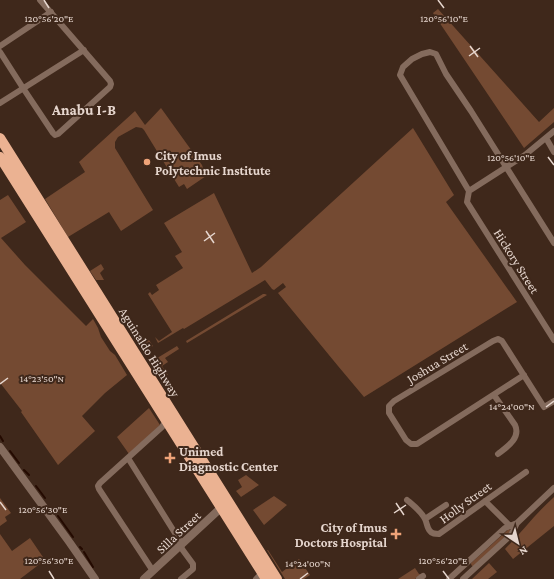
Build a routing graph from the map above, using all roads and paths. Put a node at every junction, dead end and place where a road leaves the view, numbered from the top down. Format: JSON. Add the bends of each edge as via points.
{"nodes":[{"id":1,"x":40,"y":0,"type":"edge"},
{"id":2,"x":51,"y":12,"type":"junction"},
{"id":3,"x":0,"y":46,"type":"edge"},
{"id":4,"x":84,"y":50,"type":"junction"},
{"id":5,"x":0,"y":52,"type":"edge"},
{"id":6,"x":23,"y":88,"type":"junction"},
{"id":7,"x":0,"y":103,"type":"edge"},
{"id":8,"x":554,"y":131,"type":"edge"},
{"id":9,"x":0,"y":138,"type":"edge"},
{"id":10,"x":546,"y":138,"type":"junction"},
{"id":11,"x":554,"y":152,"type":"edge"},
{"id":12,"x":0,"y":157,"type":"edge"},
{"id":13,"x":12,"y":167,"type":"junction"},
{"id":14,"x":507,"y":168,"type":"junction"},
{"id":15,"x":469,"y":191,"type":"junction"},
{"id":16,"x":554,"y":243,"type":"edge"},
{"id":17,"x":554,"y":340,"type":"edge"},
{"id":18,"x":524,"y":375,"type":"junction"},
{"id":19,"x":494,"y":395,"type":"junction"},
{"id":20,"x":554,"y":401,"type":"edge"},
{"id":21,"x":166,"y":421,"type":"junction"},
{"id":22,"x":0,"y":447,"type":"edge"},
{"id":23,"x":498,"y":454,"type":"dead end"},
{"id":24,"x":128,"y":458,"type":"junction"},
{"id":25,"x":526,"y":472,"type":"dead end"},
{"id":26,"x":554,"y":488,"type":"edge"},
{"id":27,"x":407,"y":500,"type":"dead end"},
{"id":28,"x":485,"y":501,"type":"junction"},
{"id":29,"x":225,"y":505,"type":"junction"},
{"id":30,"x":446,"y":505,"type":"dead end"},
{"id":31,"x":425,"y":519,"type":"junction"},
{"id":32,"x":517,"y":523,"type":"junction"},
{"id":33,"x":510,"y":526,"type":"junction"},
{"id":34,"x":181,"y":545,"type":"junction"},
{"id":35,"x":465,"y":564,"type":"junction"},
{"id":36,"x":153,"y":571,"type":"junction"},
{"id":37,"x":471,"y":571,"type":"junction"},
{"id":38,"x":261,"y":577,"type":"edge"},
{"id":39,"x":95,"y":579,"type":"edge"},
{"id":40,"x":144,"y":579,"type":"edge"},
{"id":41,"x":181,"y":579,"type":"edge"},
{"id":42,"x":277,"y":579,"type":"edge"},
{"id":43,"x":449,"y":579,"type":"edge"},
{"id":44,"x":463,"y":579,"type":"edge"}],
"edges":[{"from":1,"to":2,"type":"street"},
{"from":2,"to":3,"type":"street"},
{"from":2,"to":4,"type":"street"},
{"from":4,"to":6,"type":"street"},
{"from":4,"to":6,"type":"street","via":[[111,85],[58,134],[53,133]]},
{"from":5,"to":6,"type":"street"},
{"from":6,"to":7,"type":"street"},
{"from":8,"to":10,"type":"street"},
{"from":9,"to":13,"type":"highway","name":"Aguinaldo Highway"},
{"from":10,"to":11,"type":"street"},
{"from":10,"to":14,"type":"street"},
{"from":12,"to":13,"type":"highway","name":"Aguinaldo Highway"},
{"from":13,"to":21,"type":"highway","name":"Aguinaldo Highway"},
{"from":13,"to":29,"type":"highway","name":"Aguinaldo Highway"},
{"from":14,"to":15,"type":"street"},
{"from":14,"to":15,"type":"street","via":[[446,74],[436,54],[430,52],[412,59],[403,67],[400,75]]},
{"from":14,"to":16,"type":"street"},
{"from":15,"to":17,"type":"street","name":"Hickory Street","via":[[467,202]]},
{"from":18,"to":19,"type":"street"},
{"from":18,"to":19,"type":"street","name":"Joshua Street","via":[[502,341],[492,341],[400,397],[389,406],[389,413],[406,440],[411,444],[417,444]]},
{"from":18,"to":20,"type":"street","via":[[544,408]]},
{"from":19,"to":23,"type":"street","via":[[517,429],[513,441]]},
{"from":21,"to":24,"type":"street"},
{"from":21,"to":29,"type":"highway","name":"Aguinaldo Highway"},
{"from":22,"to":39,"type":"street"},
{"from":24,"to":34,"type":"street"},
{"from":24,"to":36,"type":"street","via":[[98,486]]},
{"from":25,"to":28,"type":"street","name":"Holly Street"},
{"from":26,"to":32,"type":"street"},
{"from":27,"to":31,"type":"street","name":"Holly Street"},
{"from":28,"to":31,"type":"street","name":"Holly Street","via":[[439,534],[431,533]]},
{"from":28,"to":33,"type":"street"},
{"from":29,"to":34,"type":"street","name":"Silla Street"},
{"from":29,"to":38,"type":"highway","name":"Aguinaldo Highway"},
{"from":29,"to":42,"type":"highway","name":"Aguinaldo Highway"},
{"from":30,"to":31,"type":"street"},
{"from":32,"to":33,"type":"street"},
{"from":32,"to":37,"type":"street","via":[[511,535]]},
{"from":33,"to":35,"type":"street"},
{"from":34,"to":36,"type":"street","name":"Silla Street"},
{"from":34,"to":41,"type":"street","via":[[194,566]]},
{"from":35,"to":37,"type":"street"},
{"from":35,"to":43,"type":"street"},
{"from":36,"to":40,"type":"street","name":"Silla Street"},
{"from":37,"to":44,"type":"street"}]}
